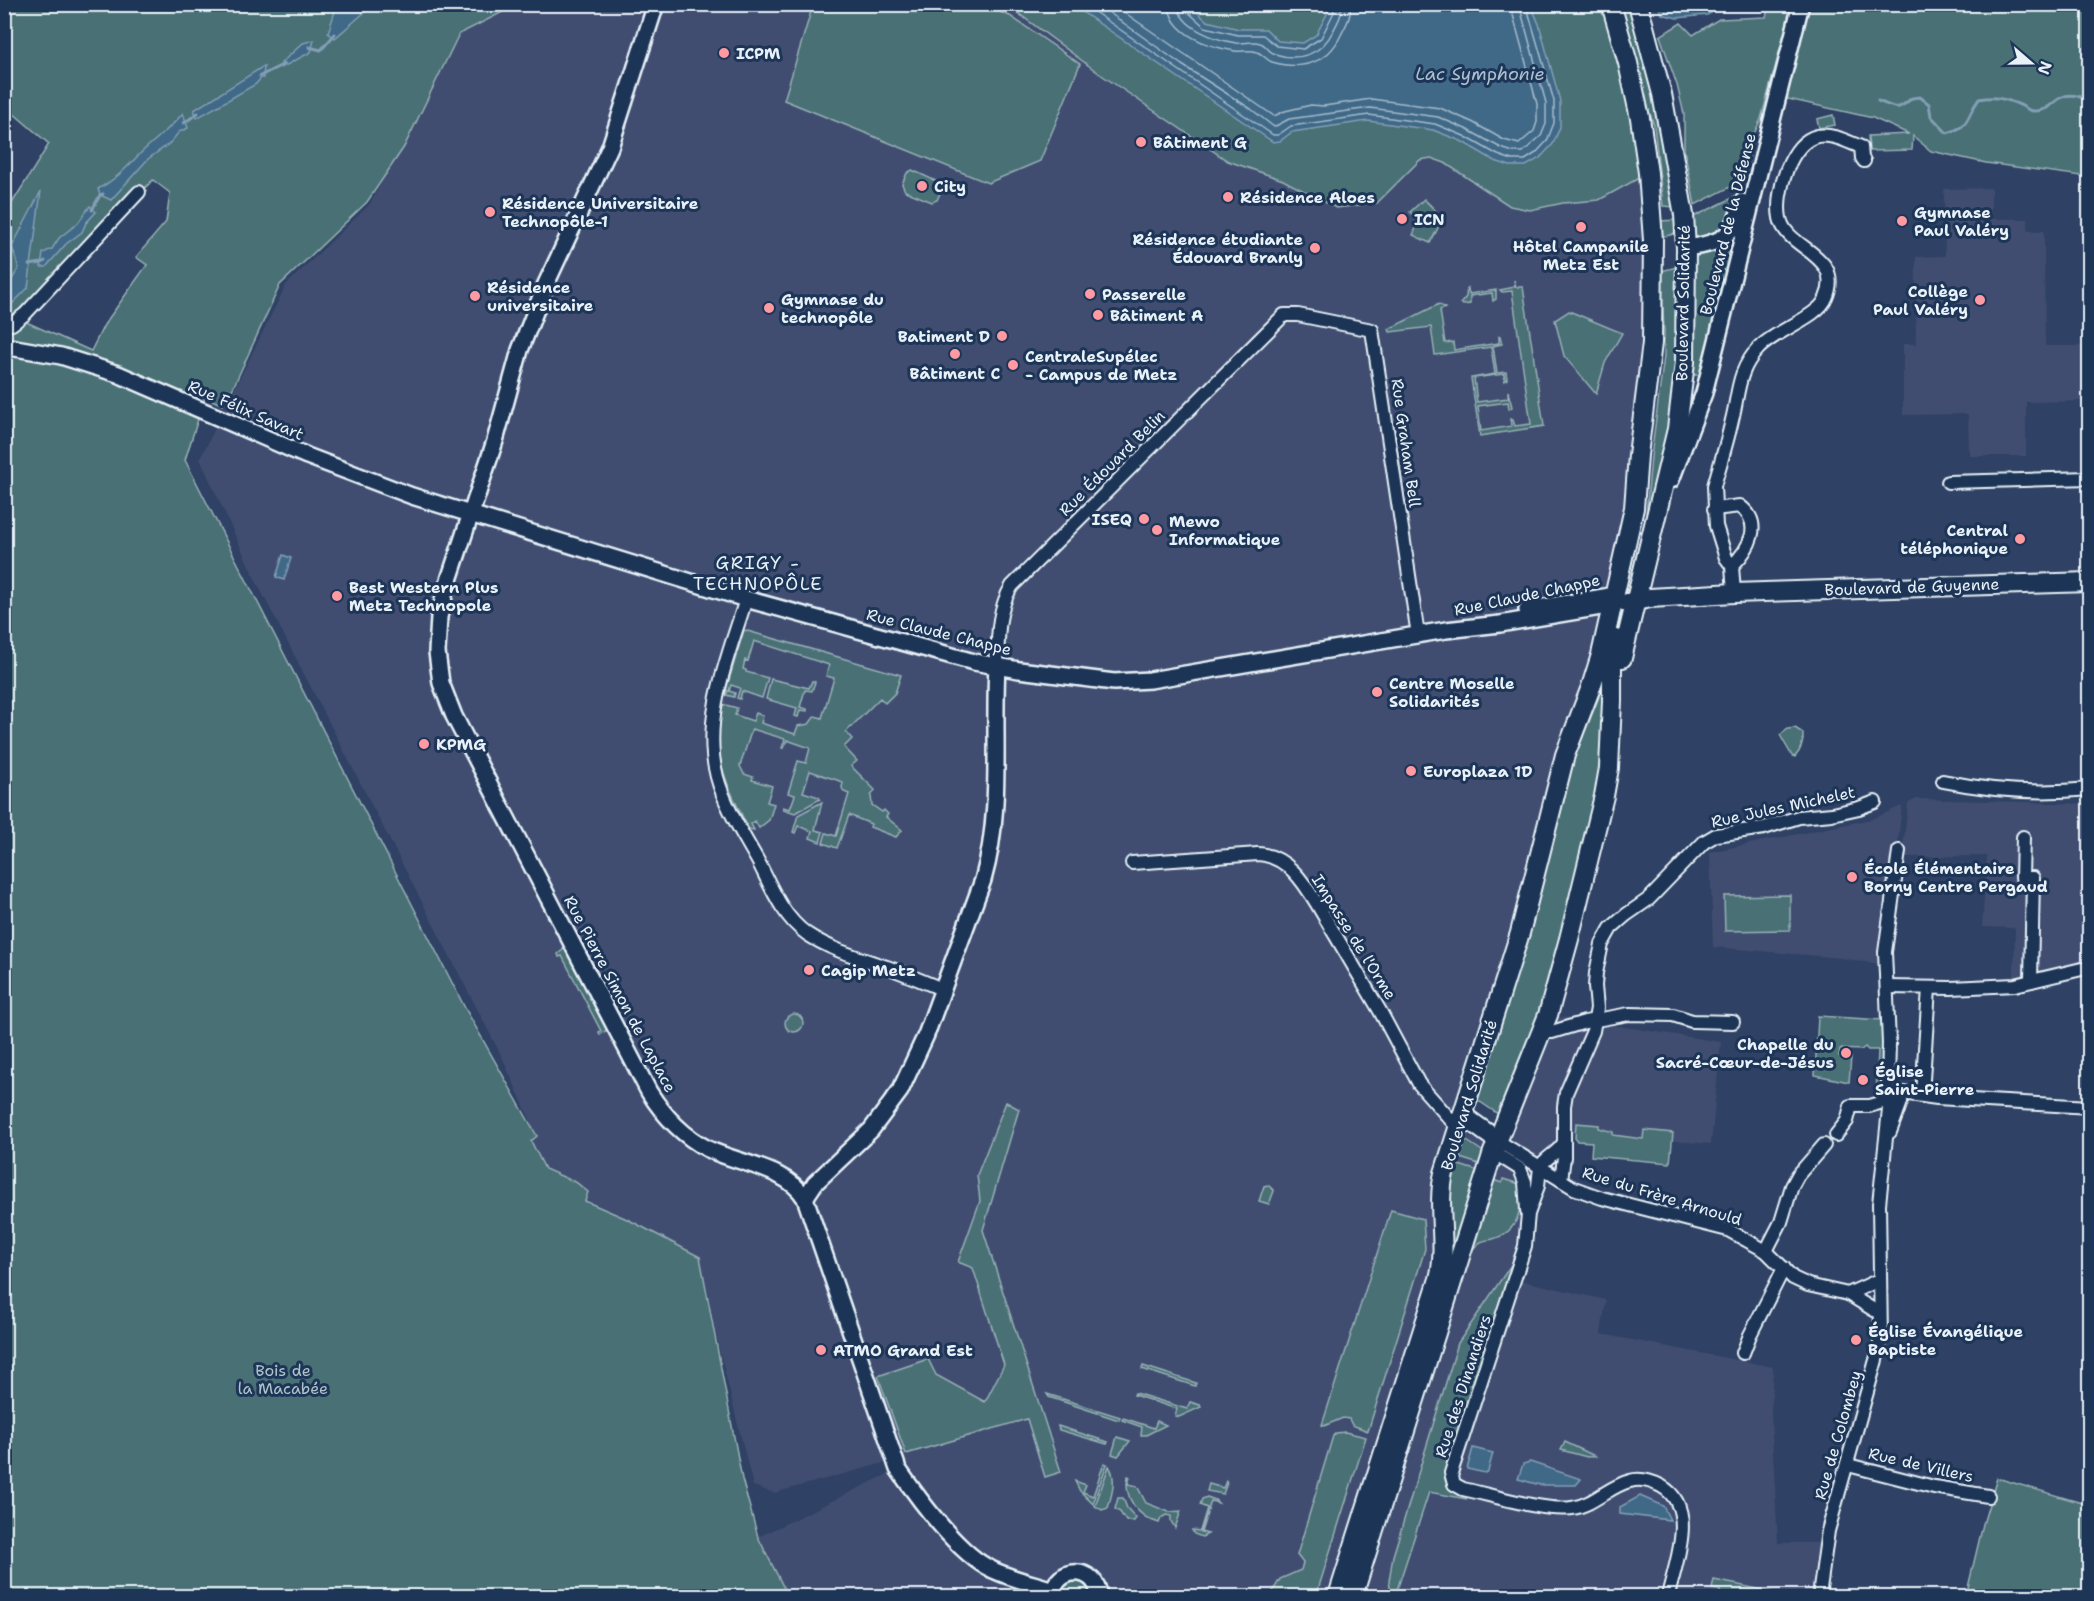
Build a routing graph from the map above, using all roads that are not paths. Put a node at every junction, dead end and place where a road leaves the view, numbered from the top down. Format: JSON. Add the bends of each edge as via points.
{"nodes":[{"id":1,"x":656,"y":4,"type":"edge"},
{"id":2,"x":1611,"y":4,"type":"edge"},
{"id":3,"x":1638,"y":4,"type":"edge"},
{"id":4,"x":1801,"y":4,"type":"edge"},
{"id":5,"x":1773,"y":122,"type":"junction"},
{"id":6,"x":1864,"y":161,"type":"dead end"},
{"id":7,"x":139,"y":192,"type":"dead end"},
{"id":8,"x":1653,"y":246,"type":"junction"},
{"id":9,"x":1686,"y":247,"type":"junction"},
{"id":10,"x":1298,"y":315,"type":"joint"},
{"id":11,"x":4,"y":324,"type":"edge"},
{"id":12,"x":4,"y":346,"type":"edge"},
{"id":13,"x":2090,"y":478,"type":"edge"},
{"id":14,"x":1948,"y":482,"type":"dead end"},
{"id":15,"x":1714,"y":509,"type":"junction"},
{"id":16,"x":471,"y":515,"type":"junction"},
{"id":17,"x":1656,"y":516,"type":"junction"},
{"id":18,"x":1732,"y":566,"type":"junction"},
{"id":19,"x":2090,"y":582,"type":"edge"},
{"id":20,"x":1734,"y":592,"type":"junction"},
{"id":21,"x":1625,"y":598,"type":"junction"},
{"id":22,"x":746,"y":599,"type":"junction"},
{"id":23,"x":1418,"y":635,"type":"junction"},
{"id":24,"x":997,"y":666,"type":"junction"},
{"id":25,"x":1943,"y":781,"type":"dead end"},
{"id":26,"x":2090,"y":789,"type":"edge"},
{"id":27,"x":1875,"y":802,"type":"dead end"},
{"id":28,"x":2023,"y":837,"type":"dead end"},
{"id":29,"x":1899,"y":851,"type":"dead end"},
{"id":30,"x":1132,"y":863,"type":"dead end"},
{"id":31,"x":2090,"y":967,"type":"edge"},
{"id":32,"x":2031,"y":981,"type":"junction"},
{"id":33,"x":1887,"y":987,"type":"junction"},
{"id":34,"x":1929,"y":988,"type":"junction"},
{"id":35,"x":942,"y":989,"type":"junction"},
{"id":36,"x":1596,"y":1020,"type":"junction"},
{"id":37,"x":1733,"y":1023,"type":"dead end"},
{"id":38,"x":1542,"y":1032,"type":"junction"},
{"id":39,"x":1919,"y":1095,"type":"junction"},
{"id":40,"x":1896,"y":1101,"type":"junction"},
{"id":41,"x":2090,"y":1107,"type":"edge"},
{"id":42,"x":1460,"y":1122,"type":"junction"},
{"id":43,"x":1836,"y":1135,"type":"dead end"},
{"id":44,"x":1563,"y":1145,"type":"junction"},
{"id":45,"x":1824,"y":1145,"type":"dead end"},
{"id":46,"x":1496,"y":1147,"type":"junction"},
{"id":47,"x":836,"y":1163,"type":"junction"},
{"id":48,"x":1540,"y":1167,"type":"junction"},
{"id":49,"x":1561,"y":1180,"type":"junction"},
{"id":50,"x":792,"y":1182,"type":"junction"},
{"id":51,"x":805,"y":1198,"type":"junction"},
{"id":52,"x":1528,"y":1214,"type":"junction"},
{"id":53,"x":1781,"y":1222,"type":"junction"},
{"id":54,"x":1766,"y":1251,"type":"junction"},
{"id":55,"x":1781,"y":1265,"type":"junction"},
{"id":56,"x":1879,"y":1280,"type":"junction"},
{"id":57,"x":1848,"y":1294,"type":"junction"},
{"id":58,"x":1880,"y":1311,"type":"junction"},
{"id":59,"x":1743,"y":1353,"type":"dead end"},
{"id":60,"x":1848,"y":1465,"type":"junction"},
{"id":61,"x":1988,"y":1496,"type":"dead end"},
{"id":62,"x":1053,"y":1593,"type":"edge"},
{"id":63,"x":1100,"y":1596,"type":"edge"},
{"id":64,"x":1338,"y":1596,"type":"edge"},
{"id":65,"x":1353,"y":1596,"type":"edge"},
{"id":66,"x":1668,"y":1596,"type":"edge"},
{"id":67,"x":1819,"y":1596,"type":"edge"}],
"edges":[{"from":1,"to":16,"type":"street","name":"Rue Pierre Simon de Laplace","via":[[610,147],[520,350]]},
{"from":2,"to":8,"type":"main road","name":"Boulevard Solidarité","via":[[1640,118]]},
{"from":3,"to":9,"type":"main road","name":"Boulevard Solidarité","via":[[1662,94]]},
{"from":4,"to":5,"type":"street","name":"Boulevard de la Défense"},
{"from":5,"to":9,"type":"street","via":[[1751,171],[1731,232],[1719,241]]},
{"from":5,"to":17,"type":"street","name":"Boulevard de la Défense","via":[[1704,393]]},
{"from":6,"to":15,"type":"street","via":[[1861,147],[1836,137],[1819,136],[1798,148],[1788,168],[1780,219],[1792,238],[1822,262],[1829,289],[1818,309],[1765,341],[1743,372],[1714,486]]},
{"from":7,"to":11,"type":"street","via":[[25,314],[12,324]]},
{"from":8,"to":9,"type":"main road","via":[[1676,256]]},
{"from":8,"to":21,"type":"main road","name":"Boulevard Solidarité","via":[[1652,343]]},
{"from":9,"to":17,"type":"main road","name":"Boulevard Solidarité","via":[[1682,396]]},
{"from":10,"to":23,"type":"street","name":"Rue Graham Bell","via":[[1372,330]]},
{"from":10,"to":24,"type":"street","name":"Rue Édouard Belin","via":[[1284,315],[1012,586],[1001,611]]},
{"from":12,"to":16,"type":"street","name":"Rue Félix Savart","via":[[61,356],[118,374],[361,478]]},
{"from":13,"to":14,"type":"street"},
{"from":15,"to":18,"type":"street","via":[[1722,548]]},
{"from":15,"to":18,"type":"street","via":[[1740,506],[1749,513],[1753,525],[1751,538]]},
{"from":16,"to":22,"type":"street","name":"Rue Claude Chappe"},
{"from":16,"to":50,"type":"street","name":"Rue Pierre Simon de Laplace","via":[[445,592],[438,627],[438,669],[448,704],[659,1107],[701,1145]]},
{"from":17,"to":21,"type":"main road","name":"Boulevard Solidarité"},
{"from":18,"to":20,"type":"street"},
{"from":19,"to":20,"type":"main road","name":"Boulevard de Guyenne"},
{"from":20,"to":21,"type":"main road","name":"Boulevard de Guyenne"},
{"from":21,"to":23,"type":"street","name":"Rue Claude Chappe","via":[[1500,624]]},
{"from":21,"to":38,"type":"main road","name":"Boulevard Solidarité","via":[[1604,796]]},
{"from":21,"to":42,"type":"main road","name":"Boulevard Solidarité","via":[[1565,755],[1520,933]]},
{"from":22,"to":24,"type":"street","name":"Rue Claude Chappe"},
{"from":22,"to":35,"type":"street","via":[[717,698],[711,739],[721,790],[794,923],[834,947]]},
{"from":23,"to":24,"type":"street","name":"Rue Claude Chappe","via":[[1134,682]]},
{"from":24,"to":35,"type":"street","via":[[994,827],[983,879]]},
{"from":25,"to":26,"type":"street","via":[[2005,790]]},
{"from":27,"to":36,"type":"street","name":"Rue Jules Michelet","via":[[1832,814],[1716,835],[1704,842],[1649,899],[1611,928],[1602,944],[1596,973]]},
{"from":28,"to":32,"type":"street","via":[[2022,878],[2033,878]]},
{"from":29,"to":33,"type":"street","via":[[1885,952]]},
{"from":30,"to":42,"type":"street","name":"Impasse de l'Orme","via":[[1258,854],[1283,862],[1317,904],[1419,1084],[1434,1102],[1454,1109]]},
{"from":31,"to":32,"type":"street"},
{"from":32,"to":34,"type":"street"},
{"from":33,"to":34,"type":"street"},
{"from":33,"to":40,"type":"street","via":[[1888,1085]]},
{"from":34,"to":39,"type":"street"},
{"from":35,"to":47,"type":"street","via":[[921,1049],[900,1091],[871,1131]]},
{"from":36,"to":37,"type":"street","via":[[1654,1014]]},
{"from":36,"to":38,"type":"street"},
{"from":36,"to":44,"type":"street","name":"Rue Jules Michelet","via":[[1566,1093]]},
{"from":38,"to":46,"type":"main road","name":"Boulevard Solidarité"},
{"from":39,"to":40,"type":"street"},
{"from":39,"to":41,"type":"street"},
{"from":40,"to":43,"type":"street","via":[[1851,1106],[1848,1121]]},
{"from":40,"to":56,"type":"street","name":"Rue de Colombey","via":[[1879,1204]]},
{"from":42,"to":46,"type":"main road"},
{"from":42,"to":64,"type":"main road","name":"Boulevard Solidarité","via":[[1441,1184],[1442,1268]]},
{"from":44,"to":48,"type":"street"},
{"from":44,"to":49,"type":"street","name":"Rue Jules Michelet"},
{"from":45,"to":53,"type":"street","via":[[1798,1175]]},
{"from":46,"to":48,"type":"street","name":"Rue du Frère Arnould"},
{"from":46,"to":52,"type":"street","name":"Rue des Dinandiers","via":[[1520,1168]]},
{"from":46,"to":65,"type":"main road","name":"Boulevard Solidarité"},
{"from":47,"to":50,"type":"street"},
{"from":47,"to":51,"type":"street"},
{"from":48,"to":49,"type":"street","name":"Rue du Frère Arnould"},
{"from":48,"to":52,"type":"street","name":"Rue des Dinandiers"},
{"from":49,"to":54,"type":"street","name":"Rue du Frère Arnould","via":[[1602,1198],[1728,1230]]},
{"from":50,"to":51,"type":"street","name":"Rue Pierre Simon de Laplace"},
{"from":51,"to":62,"type":"street","name":"Rue Pierre Simon de Laplace","via":[[898,1468],[970,1555],[988,1568]]},
{"from":52,"to":66,"type":"street","name":"Rue des Dinandiers","via":[[1525,1246],[1451,1479],[1463,1489],[1557,1509],[1590,1503],[1630,1481],[1646,1480],[1662,1486],[1678,1503],[1683,1521]]},
{"from":53,"to":54,"type":"street"},
{"from":53,"to":55,"type":"street"},
{"from":54,"to":55,"type":"street","name":"Rue du Frère Arnould"},
{"from":55,"to":57,"type":"street","name":"Rue du Frère Arnould","via":[[1793,1278],[1808,1285]]},
{"from":55,"to":59,"type":"street"},
{"from":56,"to":57,"type":"street"},
{"from":56,"to":58,"type":"street","name":"Rue de Colombey"},
{"from":57,"to":58,"type":"street","name":"Rue du Frère Arnould"},
{"from":58,"to":60,"type":"street","name":"Rue de Colombey","via":[[1881,1338]]},
{"from":60,"to":61,"type":"street","name":"Rue de Villers"},
{"from":60,"to":67,"type":"street","name":"Rue de Colombey","via":[[1825,1543]]},
{"from":62,"to":63,"type":"street","via":[[1063,1576],[1082,1573],[1097,1585]]}]}
